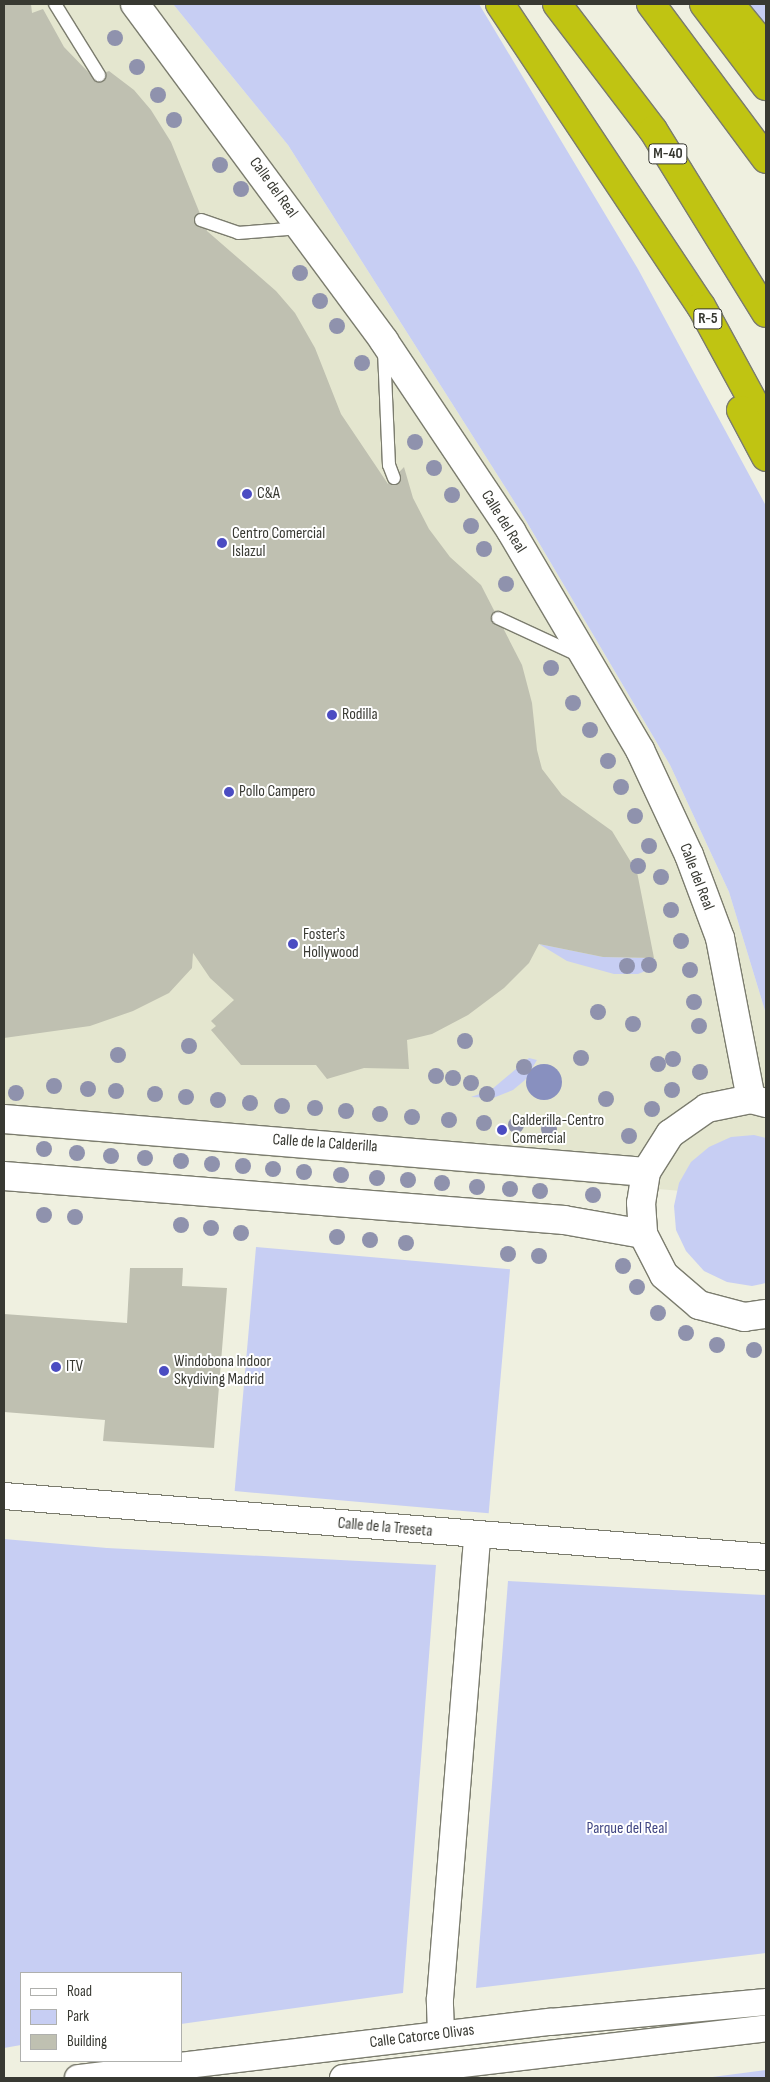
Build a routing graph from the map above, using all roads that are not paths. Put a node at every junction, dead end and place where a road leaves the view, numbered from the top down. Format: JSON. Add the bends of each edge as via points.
{"nodes":[{"id":1,"x":55,"y":4,"type":"edge"},
{"id":2,"x":135,"y":4,"type":"edge"},
{"id":3,"x":500,"y":4,"type":"edge"},
{"id":4,"x":557,"y":4,"type":"edge"},
{"id":5,"x":651,"y":4,"type":"edge"},
{"id":6,"x":704,"y":4,"type":"edge"},
{"id":7,"x":730,"y":4,"type":"edge"},
{"id":8,"x":766,"y":48,"type":"edge"},
{"id":9,"x":99,"y":74,"type":"dead end"},
{"id":10,"x":766,"y":86,"type":"edge"},
{"id":11,"x":766,"y":159,"type":"edge"},
{"id":12,"x":641,"y":218,"type":"junction"},
{"id":13,"x":202,"y":220,"type":"dead end"},
{"id":14,"x":302,"y":228,"type":"junction"},
{"id":15,"x":766,"y":313,"type":"edge"},
{"id":16,"x":384,"y":341,"type":"junction"},
{"id":17,"x":766,"y":425,"type":"edge"},
{"id":18,"x":766,"y":456,"type":"edge"},
{"id":19,"x":394,"y":478,"type":"dead end"},
{"id":20,"x":498,"y":618,"type":"dead end"},
{"id":21,"x":585,"y":658,"type":"junction"},
{"id":22,"x":759,"y":1101,"type":"edge"},
{"id":23,"x":4,"y":1119,"type":"edge"},
{"id":24,"x":646,"y":1172,"type":"junction"},
{"id":25,"x":4,"y":1176,"type":"edge"},
{"id":26,"x":643,"y":1234,"type":"junction"},
{"id":27,"x":766,"y":1314,"type":"edge"},
{"id":28,"x":4,"y":1496,"type":"edge"},
{"id":29,"x":476,"y":1535,"type":"junction"},
{"id":30,"x":766,"y":1557,"type":"edge"},
{"id":31,"x":766,"y":2002,"type":"edge"},
{"id":32,"x":766,"y":2028,"type":"edge"},
{"id":33,"x":441,"y":2034,"type":"junction"},
{"id":34,"x":78,"y":2078,"type":"edge"},
{"id":35,"x":343,"y":2078,"type":"edge"}],
"edges":[{"from":1,"to":9,"type":"lane"},
{"from":2,"to":14,"type":"street","name":"Calle del Real"},
{"from":3,"to":12,"type":"highway"},
{"from":4,"to":15,"type":"highway","number":"M-40","via":[[653,130]]},
{"from":5,"to":11,"type":"highway"},
{"from":6,"to":10,"type":"highway"},
{"from":7,"to":8,"type":"highway"},
{"from":12,"to":17,"type":"highway","number":"R-5","via":[[701,306]]},
{"from":12,"to":18,"type":"highway","via":[[692,322]]},
{"from":13,"to":14,"type":"lane","via":[[238,233]]},
{"from":14,"to":16,"type":"street","name":"Calle del Real"},
{"from":16,"to":19,"type":"lane","via":[[389,465]]},
{"from":16,"to":21,"type":"street","name":"Calle del Real","via":[[511,532]]},
{"from":20,"to":21,"type":"lane"},
{"from":21,"to":22,"type":"street","name":"Calle del Real","via":[[640,750],[692,864],[720,938]]},
{"from":22,"to":24,"type":"street","name":"Calle del Real","via":[[707,1108],[670,1134]]},
{"from":23,"to":24,"type":"street","name":"Calle de la Calderilla"},
{"from":24,"to":26,"type":"street","name":"Calle del Real","via":[[640,1203]]},
{"from":25,"to":26,"type":"street","via":[[555,1219]]},
{"from":26,"to":27,"type":"street","name":"Calle del Real","via":[[664,1275],[699,1305],[744,1317]]},
{"from":28,"to":29,"type":"street","name":"Calle de la Treseta"},
{"from":29,"to":30,"type":"street","name":"Calle de la Treseta"},
{"from":29,"to":33,"type":"street","via":[[440,1999]]},
{"from":31,"to":33,"type":"street","name":"Calle Catorce Olivas"},
{"from":32,"to":35,"type":"street","name":"Calle Catorce Olivas"},
{"from":33,"to":34,"type":"street","name":"Calle Catorce Olivas"}]}
